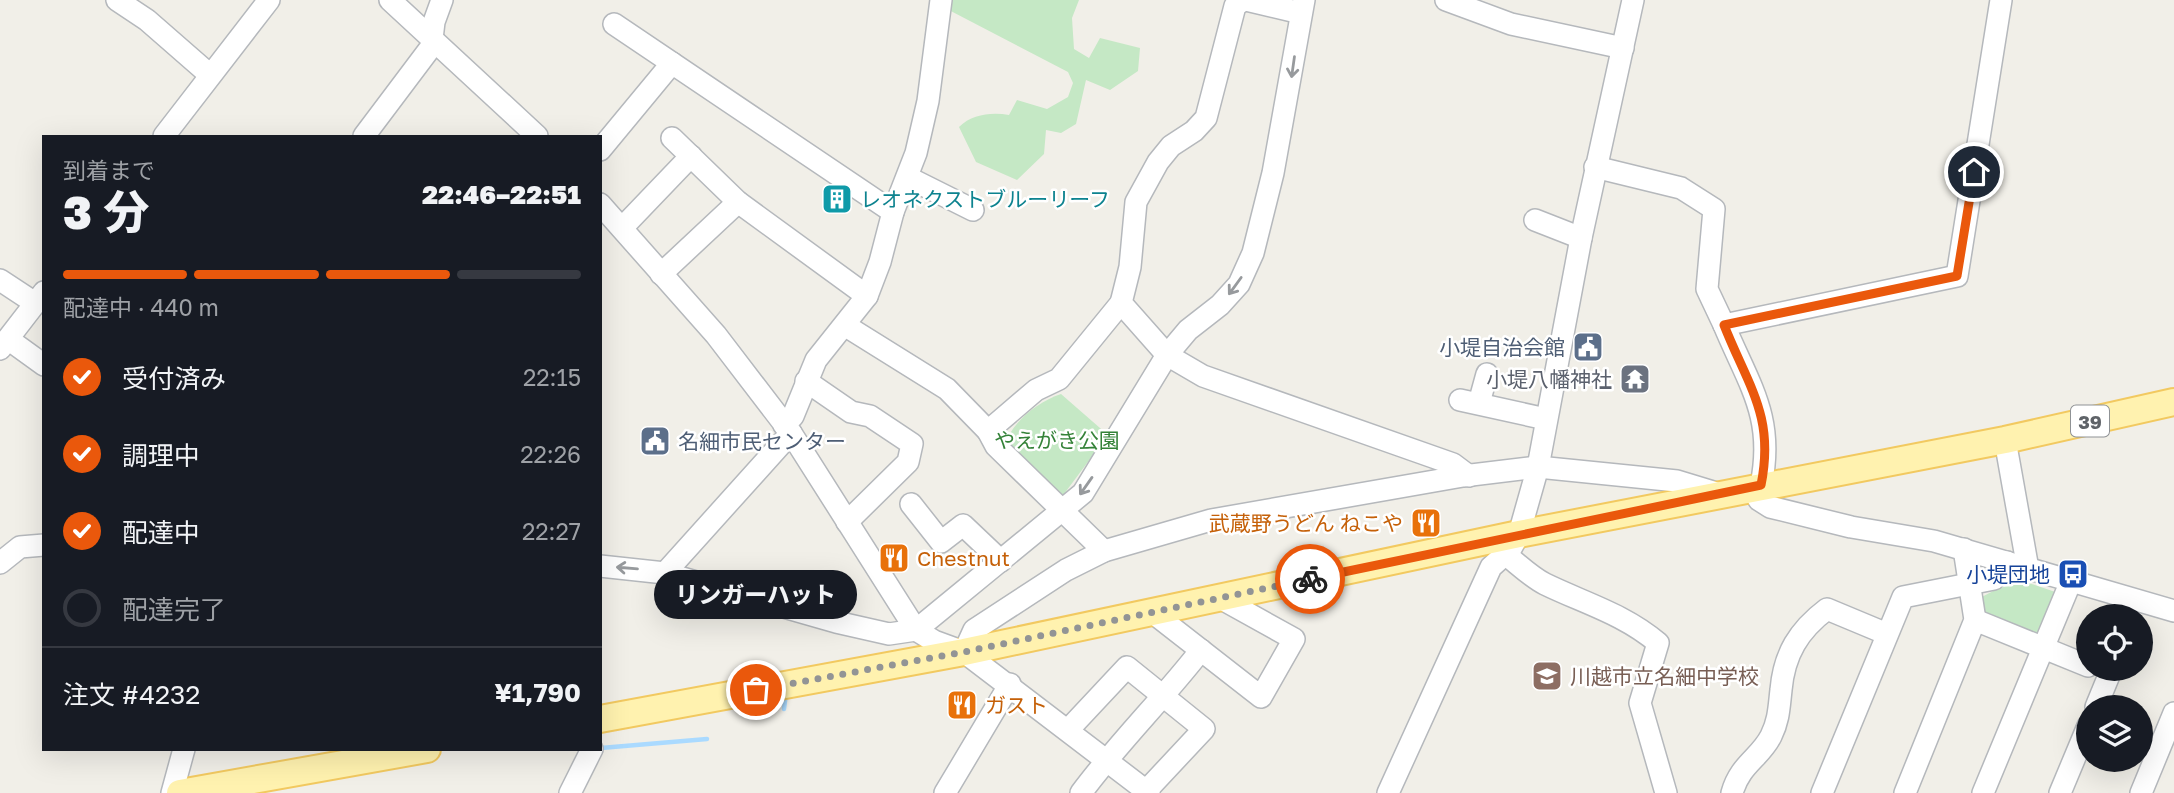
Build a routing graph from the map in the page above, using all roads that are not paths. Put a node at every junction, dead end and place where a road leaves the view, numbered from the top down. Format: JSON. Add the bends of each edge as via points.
{"nodes":[{"id":1,"x":117,"y":0,"type":"edge"},
{"id":2,"x":269,"y":0,"type":"edge"},
{"id":3,"x":390,"y":0,"type":"edge"},
{"id":4,"x":442,"y":0,"type":"edge"},
{"id":5,"x":941,"y":0,"type":"edge"},
{"id":6,"x":1245,"y":0,"type":"edge"},
{"id":7,"x":1446,"y":0,"type":"edge"},
{"id":8,"x":1633,"y":0,"type":"edge"},
{"id":9,"x":2001,"y":0,"type":"edge"},
{"id":10,"x":1303,"y":7,"type":"edge"},
{"id":11,"x":614,"y":24,"type":"dead end"},
{"id":12,"x":433,"y":37,"type":"junction"},
{"id":13,"x":1623,"y":48,"type":"junction"},
{"id":14,"x":672,"y":63,"type":"junction"},
{"id":15,"x":211,"y":75,"type":"junction"},
{"id":16,"x":165,"y":135,"type":"edge"},
{"id":17,"x":365,"y":135,"type":"edge"},
{"id":18,"x":536,"y":135,"type":"edge"},
{"id":19,"x":672,"y":138,"type":"dead end"},
{"id":20,"x":602,"y":148,"type":"edge"},
{"id":21,"x":691,"y":156,"type":"junction"},
{"id":22,"x":1595,"y":167,"type":"junction"},
{"id":23,"x":909,"y":178,"type":"junction"},
{"id":24,"x":738,"y":202,"type":"junction"},
{"id":25,"x":602,"y":208,"type":"edge"},
{"id":26,"x":973,"y":210,"type":"dead end"},
{"id":27,"x":893,"y":212,"type":"junction"},
{"id":28,"x":1535,"y":220,"type":"dead end"},
{"id":29,"x":622,"y":228,"type":"junction"},
{"id":30,"x":1581,"y":238,"type":"junction"},
{"id":31,"x":661,"y":274,"type":"junction"},
{"id":32,"x":0,"y":280,"type":"edge"},
{"id":33,"x":867,"y":296,"type":"junction"},
{"id":34,"x":39,"y":298,"type":"edge"},
{"id":35,"x":1121,"y":303,"type":"junction"},
{"id":36,"x":1724,"y":325,"type":"junction"},
{"id":37,"x":846,"y":326,"type":"junction"},
{"id":38,"x":4,"y":344,"type":"edge"},
{"id":39,"x":1167,"y":355,"type":"junction"},
{"id":40,"x":42,"y":364,"type":"edge"},
{"id":41,"x":1487,"y":374,"type":"dead end"},
{"id":42,"x":806,"y":381,"type":"junction"},
{"id":43,"x":2174,"y":402,"type":"edge"},
{"id":44,"x":1546,"y":419,"type":"junction"},
{"id":45,"x":787,"y":429,"type":"junction"},
{"id":46,"x":988,"y":431,"type":"junction"},
{"id":47,"x":2005,"y":440,"type":"junction"},
{"id":48,"x":1538,"y":467,"type":"junction"},
{"id":49,"x":1469,"y":476,"type":"junction"},
{"id":50,"x":1756,"y":487,"type":"junction"},
{"id":51,"x":1723,"y":495,"type":"junction"},
{"id":52,"x":911,"y":504,"type":"dead end"},
{"id":53,"x":1067,"y":516,"type":"junction"},
{"id":54,"x":847,"y":522,"type":"junction"},
{"id":55,"x":1512,"y":544,"type":"junction"},
{"id":56,"x":42,"y":545,"type":"edge"},
{"id":57,"x":1964,"y":549,"type":"junction"},
{"id":58,"x":1104,"y":551,"type":"junction"},
{"id":59,"x":1001,"y":561,"type":"junction"},
{"id":60,"x":2007,"y":562,"type":"junction"},
{"id":61,"x":0,"y":563,"type":"edge"},
{"id":62,"x":602,"y":566,"type":"edge"},
{"id":63,"x":2028,"y":569,"type":"junction"},
{"id":64,"x":665,"y":573,"type":"junction"},
{"id":65,"x":2071,"y":581,"type":"junction"},
{"id":66,"x":1970,"y":586,"type":"junction"},
{"id":67,"x":1222,"y":599,"type":"junction"},
{"id":68,"x":2124,"y":604,"type":"edge"},
{"id":69,"x":2153,"y":610,"type":"edge"},
{"id":70,"x":2174,"y":611,"type":"edge"},
{"id":71,"x":1152,"y":612,"type":"junction"},
{"id":72,"x":1975,"y":620,"type":"junction"},
{"id":73,"x":916,"y":630,"type":"junction"},
{"id":74,"x":1887,"y":634,"type":"junction"},
{"id":75,"x":2044,"y":648,"type":"junction"},
{"id":76,"x":1201,"y":650,"type":"junction"},
{"id":77,"x":964,"y":652,"type":"junction"},
{"id":78,"x":2076,"y":661,"type":"edge"},
{"id":79,"x":1010,"y":684,"type":"junction"},
{"id":80,"x":1165,"y":698,"type":"junction"},
{"id":81,"x":2174,"y":713,"type":"edge"},
{"id":82,"x":602,"y":719,"type":"edge"},
{"id":83,"x":1068,"y":730,"type":"junction"},
{"id":84,"x":183,"y":751,"type":"edge"},
{"id":85,"x":416,"y":751,"type":"edge"},
{"id":86,"x":591,"y":751,"type":"edge"},
{"id":87,"x":2076,"y":755,"type":"edge"},
{"id":88,"x":1105,"y":760,"type":"junction"},
{"id":89,"x":1148,"y":792,"type":"edge"},
{"id":90,"x":172,"y":793,"type":"edge"},
{"id":91,"x":180,"y":793,"type":"edge"},
{"id":92,"x":570,"y":793,"type":"edge"},
{"id":93,"x":945,"y":793,"type":"edge"},
{"id":94,"x":1081,"y":793,"type":"edge"},
{"id":95,"x":1388,"y":793,"type":"edge"},
{"id":96,"x":1666,"y":793,"type":"edge"},
{"id":97,"x":1732,"y":793,"type":"edge"},
{"id":98,"x":1822,"y":793,"type":"edge"},
{"id":99,"x":1905,"y":793,"type":"edge"},
{"id":100,"x":1983,"y":793,"type":"edge"},
{"id":101,"x":2060,"y":793,"type":"edge"},
{"id":102,"x":2141,"y":793,"type":"edge"}],
"edges":[{"from":1,"to":15,"type":"street"},
{"from":2,"to":15,"type":"street"},
{"from":3,"to":12,"type":"street"},
{"from":4,"to":12,"type":"street"},
{"from":5,"to":23,"type":"street","via":[[928,101]]},
{"from":6,"to":10,"type":"street"},
{"from":6,"to":35,"type":"street","via":[[1235,6],[1206,118],[1171,146],[1136,202],[1130,267]]},
{"from":7,"to":13,"type":"street","via":[[1511,24]]},
{"from":8,"to":13,"type":"street"},
{"from":9,"to":36,"type":"street","via":[[1957,276]]},
{"from":10,"to":39,"type":"street","one_way":true,"via":[[1282,136],[1252,253],[1238,284]]},
{"from":11,"to":14,"type":"street"},
{"from":12,"to":17,"type":"street","via":[[431,47]]},
{"from":12,"to":18,"type":"street"},
{"from":13,"to":22,"type":"street"},
{"from":14,"to":20,"type":"street"},
{"from":14,"to":27,"type":"street"},
{"from":15,"to":16,"type":"street"},
{"from":19,"to":21,"type":"street"},
{"from":21,"to":24,"type":"street"},
{"from":21,"to":29,"type":"street"},
{"from":22,"to":30,"type":"street"},
{"from":22,"to":36,"type":"street","via":[[1681,188],[1714,209],[1707,289]]},
{"from":23,"to":26,"type":"street"},
{"from":23,"to":27,"type":"street"},
{"from":24,"to":31,"type":"street"},
{"from":24,"to":33,"type":"street"},
{"from":25,"to":29,"type":"street"},
{"from":27,"to":33,"type":"street"},
{"from":28,"to":30,"type":"street"},
{"from":29,"to":31,"type":"street"},
{"from":30,"to":44,"type":"street"},
{"from":31,"to":45,"type":"street","via":[[716,335]]},
{"from":32,"to":34,"type":"street"},
{"from":33,"to":37,"type":"street"},
{"from":34,"to":38,"type":"street"},
{"from":35,"to":39,"type":"street"},
{"from":35,"to":46,"type":"street","via":[[1059,379],[1036,390]]},
{"from":36,"to":50,"type":"street","via":[[1759,401],[1767,443]]},
{"from":37,"to":42,"type":"street","via":[[816,360]]},
{"from":37,"to":46,"type":"street","via":[[947,389]]},
{"from":38,"to":40,"type":"street"},
{"from":39,"to":49,"type":"street","via":[[1203,376],[1453,464]]},
{"from":39,"to":53,"type":"street","one_way":true},
{"from":41,"to":44,"type":"street","via":[[1469,402]]},
{"from":42,"to":45,"type":"street"},
{"from":42,"to":54,"type":"street","via":[[851,412],[870,416],[912,444],[908,462]]},
{"from":43,"to":47,"type":"main road","number":"39"},
{"from":44,"to":48,"type":"street"},
{"from":45,"to":54,"type":"street"},
{"from":45,"to":64,"type":"street"},
{"from":46,"to":53,"type":"street","via":[[996,446]]},
{"from":47,"to":50,"type":"main road","number":"39"},
{"from":47,"to":63,"type":"street"},
{"from":48,"to":49,"type":"street"},
{"from":48,"to":51,"type":"street","via":[[1677,481]]},
{"from":48,"to":55,"type":"street"},
{"from":49,"to":58,"type":"street","via":[[1211,520]]},
{"from":50,"to":51,"type":"main road","number":"39"},
{"from":50,"to":57,"type":"street","via":[[1759,500],[1770,507]]},
{"from":51,"to":55,"type":"main road","number":"39"},
{"from":52,"to":59,"type":"street","via":[[941,542],[963,525]]},
{"from":53,"to":58,"type":"street"},
{"from":53,"to":59,"type":"street"},
{"from":54,"to":73,"type":"street"},
{"from":55,"to":67,"type":"main road","number":"39"},
{"from":55,"to":95,"type":"street","via":[[1491,567]]},
{"from":55,"to":96,"type":"street","via":[[1543,583],[1589,601],[1642,629],[1658,643],[1640,703]]},
{"from":56,"to":61,"type":"street","via":[[20,547]]},
{"from":57,"to":60,"type":"street"},
{"from":57,"to":66,"type":"street"},
{"from":58,"to":77,"type":"street","via":[[974,630]]},
{"from":59,"to":73,"type":"street"},
{"from":60,"to":63,"type":"street"},
{"from":60,"to":66,"type":"street","via":[[2000,575]]},
{"from":64,"to":62,"type":"street","one_way":true},
{"from":63,"to":65,"type":"street"},
{"from":64,"to":73,"type":"street","via":[[836,622],[890,634]]},
{"from":65,"to":68,"type":"street"},
{"from":65,"to":75,"type":"street"},
{"from":66,"to":72,"type":"street"},
{"from":66,"to":74,"type":"street","via":[[1903,597]]},
{"from":67,"to":71,"type":"main road","number":"39"},
{"from":67,"to":76,"type":"street","via":[[1294,639],[1261,697]]},
{"from":69,"to":70,"type":"street"},
{"from":71,"to":76,"type":"street"},
{"from":71,"to":77,"type":"main road","number":"39"},
{"from":72,"to":75,"type":"street"},
{"from":72,"to":99,"type":"street"},
{"from":73,"to":77,"type":"street"},
{"from":74,"to":97,"type":"street","via":[[1827,609],[1802,631],[1784,666],[1781,710],[1770,738],[1746,763]]},
{"from":74,"to":98,"type":"street"},
{"from":75,"to":78,"type":"street"},
{"from":75,"to":100,"type":"street"},
{"from":76,"to":80,"type":"street"},
{"from":77,"to":79,"type":"street"},
{"from":77,"to":82,"type":"main road","number":"39"},
{"from":79,"to":83,"type":"street"},
{"from":79,"to":93,"type":"street"},
{"from":80,"to":83,"type":"street","via":[[1127,667]]},
{"from":80,"to":88,"type":"street"},
{"from":80,"to":89,"type":"street","via":[[1204,729]]},
{"from":81,"to":102,"type":"street"},
{"from":83,"to":88,"type":"street"},
{"from":84,"to":90,"type":"street"},
{"from":85,"to":91,"type":"main road"},
{"from":86,"to":92,"type":"street"},
{"from":87,"to":101,"type":"street"},
{"from":88,"to":89,"type":"street"},
{"from":88,"to":94,"type":"street"}]}
